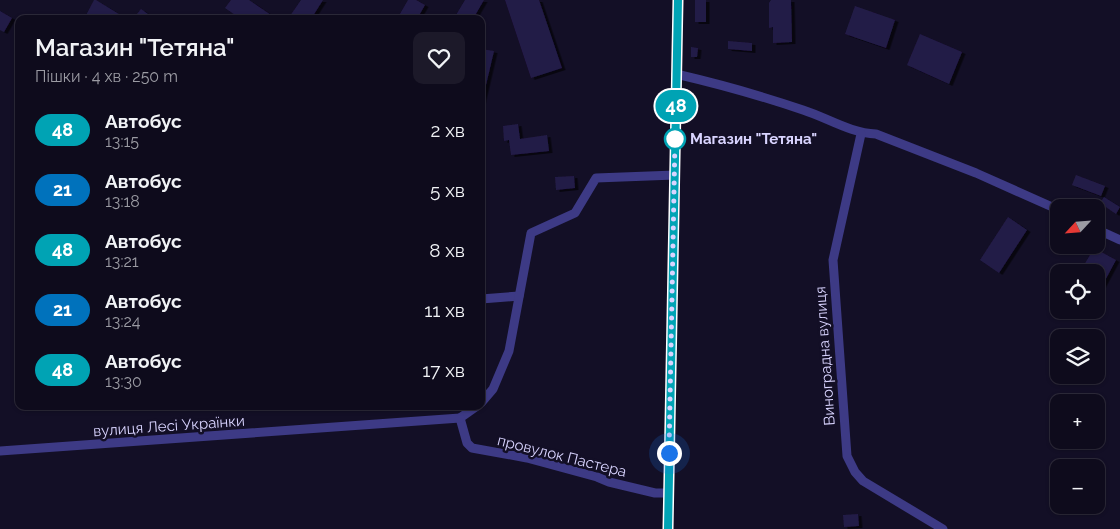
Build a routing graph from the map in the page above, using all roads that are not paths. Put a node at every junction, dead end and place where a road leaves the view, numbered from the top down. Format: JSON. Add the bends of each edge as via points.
{"nodes":[{"id":1,"x":678,"y":0,"type":"edge"},
{"id":2,"x":676,"y":74,"type":"junction"},
{"id":3,"x":860,"y":134,"type":"junction"},
{"id":4,"x":675,"y":175,"type":"junction"},
{"id":5,"x":1050,"y":206,"type":"edge"},
{"id":6,"x":1105,"y":233,"type":"edge"},
{"id":7,"x":1120,"y":240,"type":"edge"},
{"id":8,"x":518,"y":296,"type":"junction"},
{"id":9,"x":485,"y":300,"type":"edge"},
{"id":10,"x":485,"y":398,"type":"edge"},
{"id":11,"x":471,"y":410,"type":"edge"},
{"id":12,"x":460,"y":418,"type":"junction"},
{"id":13,"x":0,"y":451,"type":"edge"},
{"id":14,"x":669,"y":493,"type":"junction"},
{"id":15,"x":668,"y":529,"type":"edge"},
{"id":16,"x":943,"y":529,"type":"edge"}],
"edges":[{"from":1,"to":2,"type":"street"},
{"from":2,"to":3,"type":"street","via":[[722,84],[805,110]]},
{"from":2,"to":4,"type":"street"},
{"from":3,"to":5,"type":"street","via":[[876,134]]},
{"from":3,"to":16,"type":"street","name":"Виноградна вулиця","via":[[832,260],[847,456],[863,481]]},
{"from":4,"to":8,"type":"street","via":[[596,178],[575,213],[531,233]]},
{"from":4,"to":14,"type":"street"},
{"from":6,"to":7,"type":"street"},
{"from":8,"to":9,"type":"street"},
{"from":8,"to":10,"type":"street","via":[[508,351],[493,389]]},
{"from":11,"to":12,"type":"street"},
{"from":12,"to":13,"type":"street","name":"вулиця Лесі Українки"},
{"from":12,"to":14,"type":"street","name":"провулок Пастера","via":[[472,448],[527,458],[655,493]]},
{"from":14,"to":15,"type":"street"}]}
